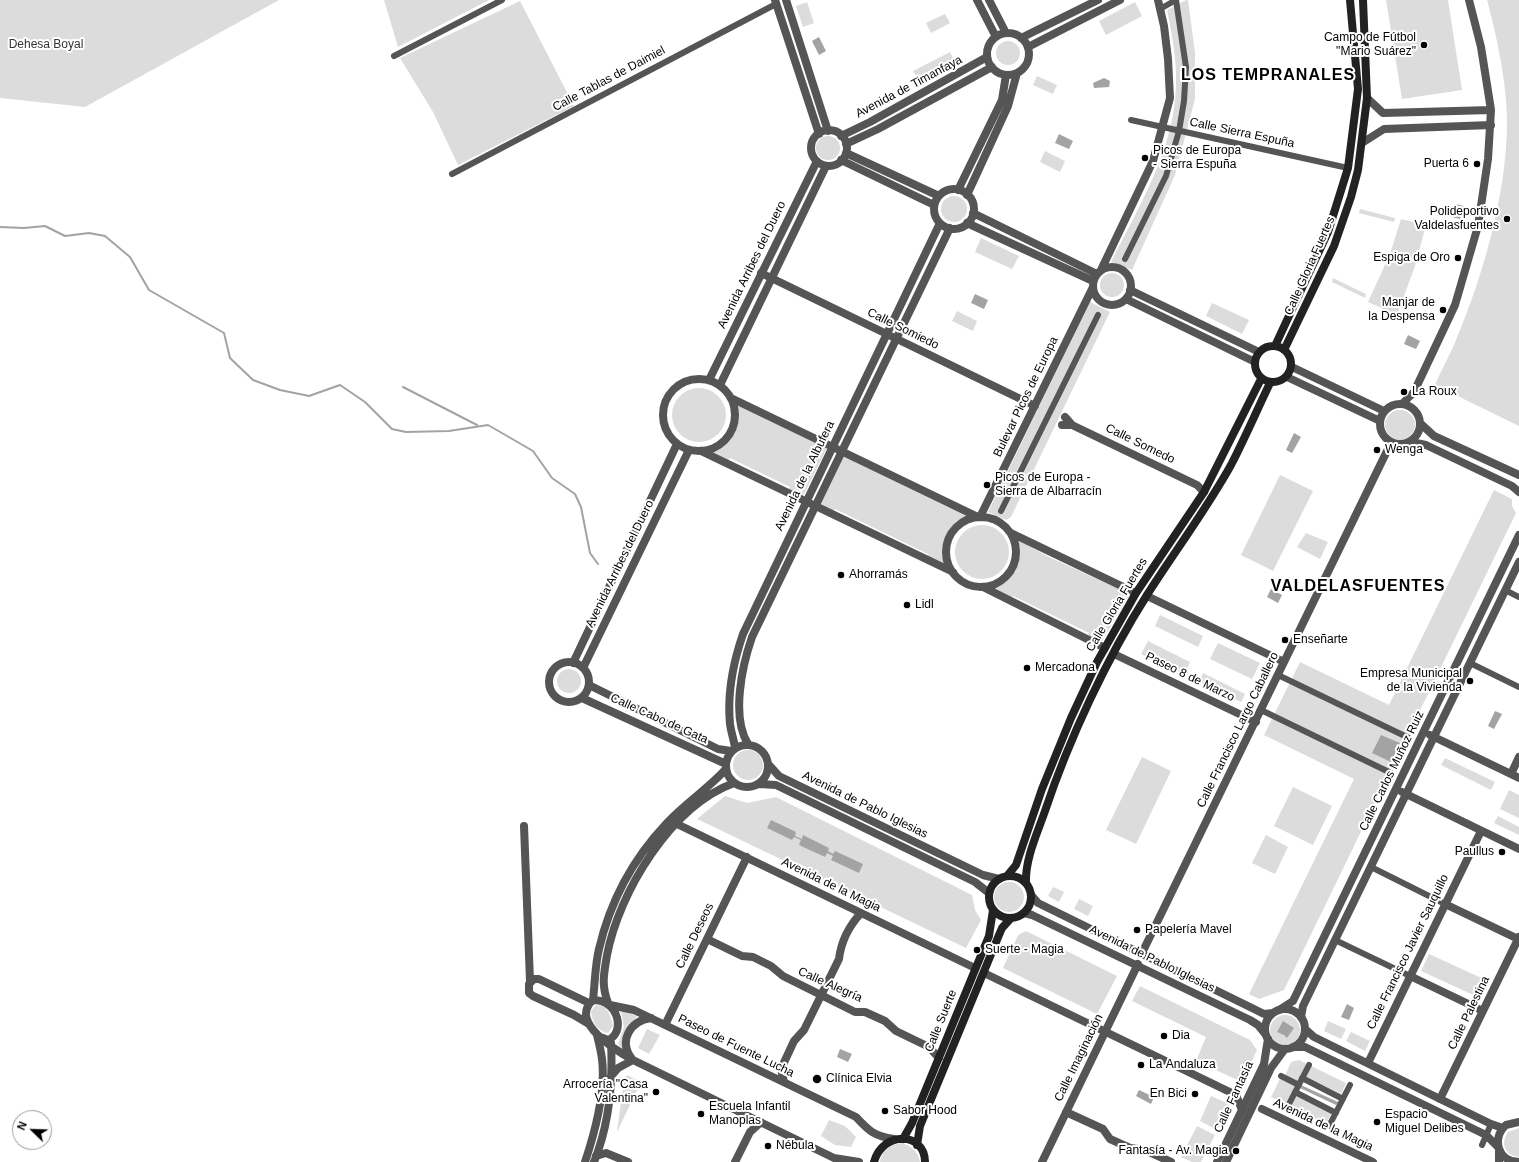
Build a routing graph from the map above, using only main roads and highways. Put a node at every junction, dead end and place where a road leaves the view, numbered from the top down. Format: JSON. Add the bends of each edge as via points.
{"nodes":[{"id":1,"x":1350,"y":0,"type":"edge"},
{"id":2,"x":1363,"y":0,"type":"edge"},
{"id":3,"x":1274,"y":346,"type":"junction"},
{"id":4,"x":1284,"y":350,"type":"junction"},
{"id":5,"x":1261,"y":379,"type":"junction"},
{"id":6,"x":1270,"y":383,"type":"junction"},
{"id":7,"x":1003,"y":877,"type":"junction"},
{"id":8,"x":1026,"y":883,"type":"junction"},
{"id":9,"x":993,"y":910,"type":"junction"},
{"id":10,"x":1011,"y":918,"type":"junction"},
{"id":11,"x":904,"y":1139,"type":"junction"},
{"id":12,"x":917,"y":1145,"type":"junction"},
{"id":13,"x":927,"y":1161,"type":"edge"},
{"id":14,"x":874,"y":1162,"type":"edge"}],
"edges":[{"from":1,"to":3,"type":"main road","name":"Calle Gloria Fuertes","via":[[1358,89],[1348,168],[1328,232]]},
{"from":2,"to":4,"type":"main road","name":"Calle Gloria Fuertes","via":[[1367,98],[1362,143],[1351,196],[1334,246]]},
{"from":3,"to":4,"type":"main road"},
{"from":3,"to":5,"type":"main road","via":[[1259,352],[1255,362],[1256,372]]},
{"from":4,"to":6,"type":"main road","via":[[1291,358],[1292,367],[1287,377]]},
{"from":5,"to":6,"type":"main road"},
{"from":5,"to":7,"type":"main road","name":"Calle Gloria Fuertes","via":[[1206,488],[1136,593],[1105,648],[1071,718],[1042,789],[1016,865]]},
{"from":6,"to":8,"type":"main road","name":"Calle Gloria Fuertes","via":[[1228,470],[1147,596],[1114,654],[1080,723],[1052,790],[1025,869]]},
{"from":7,"to":8,"type":"main road","via":[[1017,877]]},
{"from":7,"to":9,"type":"main road","via":[[991,886],[989,901]]},
{"from":8,"to":10,"type":"main road","via":[[1031,895],[1029,905],[1024,912]]},
{"from":9,"to":10,"type":"main road","via":[[1000,916]]},
{"from":9,"to":11,"type":"main road","name":"Calle Suerte","via":[[989,936]]},
{"from":10,"to":12,"type":"main road","name":"Calle Suerte","via":[[1002,928],[920,1126]]},
{"from":11,"to":12,"type":"main road"},
{"from":11,"to":14,"type":"main road","via":[[894,1139],[884,1144]]},
{"from":12,"to":13,"type":"main road"}]}
